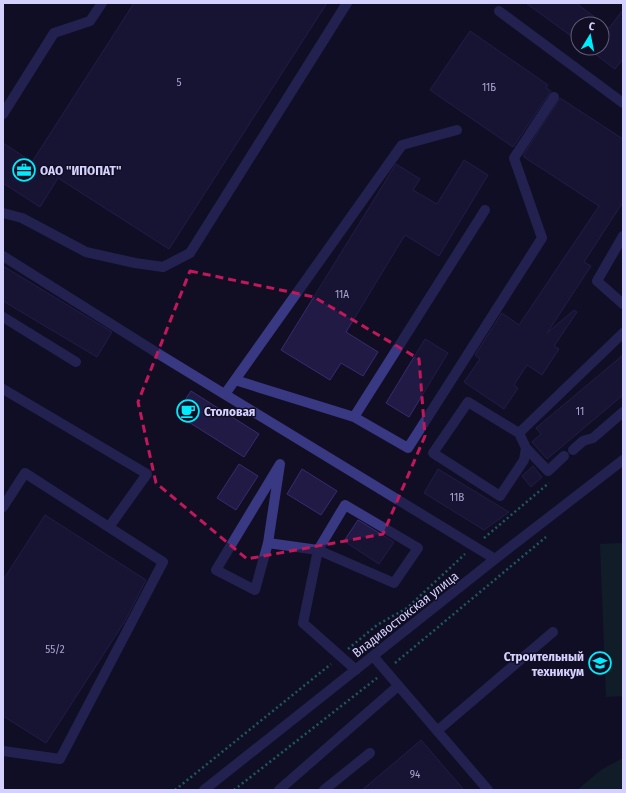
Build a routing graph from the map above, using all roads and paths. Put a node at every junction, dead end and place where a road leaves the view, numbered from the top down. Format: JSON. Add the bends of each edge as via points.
{"nodes":[{"id":1,"x":102,"y":3,"type":"edge"},
{"id":2,"x":347,"y":3,"type":"edge"},
{"id":3,"x":499,"y":11,"type":"dead end"},
{"id":4,"x":554,"y":97,"type":"dead end"},
{"id":5,"x":623,"y":103,"type":"edge"},
{"id":6,"x":3,"y":114,"type":"edge"},
{"id":7,"x":457,"y":130,"type":"dead end"},
{"id":8,"x":485,"y":210,"type":"dead end"},
{"id":9,"x":3,"y":213,"type":"edge"},
{"id":10,"x":623,"y":236,"type":"edge"},
{"id":11,"x":3,"y":256,"type":"edge"},
{"id":12,"x":623,"y":304,"type":"edge"},
{"id":13,"x":3,"y":317,"type":"edge"},
{"id":14,"x":623,"y":333,"type":"edge"},
{"id":15,"x":76,"y":362,"type":"dead end"},
{"id":16,"x":235,"y":380,"type":"junction"},
{"id":17,"x":3,"y":389,"type":"edge"},
{"id":18,"x":225,"y":394,"type":"junction"},
{"id":19,"x":623,"y":412,"type":"edge"},
{"id":20,"x":354,"y":417,"type":"junction"},
{"id":21,"x":519,"y":433,"type":"junction"},
{"id":22,"x":526,"y":448,"type":"junction"},
{"id":23,"x":573,"y":450,"type":"dead end"},
{"id":24,"x":564,"y":456,"type":"dead end"},
{"id":25,"x":623,"y":460,"type":"edge"},
{"id":26,"x":552,"y":481,"type":"dead end"},
{"id":27,"x":3,"y":507,"type":"edge"},
{"id":28,"x":109,"y":527,"type":"junction"},
{"id":29,"x":549,"y":534,"type":"dead end"},
{"id":30,"x":268,"y":543,"type":"junction"},
{"id":31,"x":474,"y":546,"type":"junction"},
{"id":32,"x":318,"y":550,"type":"junction"},
{"id":33,"x":495,"y":559,"type":"junction"},
{"id":34,"x":553,"y":632,"type":"dead end"},
{"id":35,"x":339,"y":656,"type":"junction"},
{"id":36,"x":373,"y":656,"type":"junction"},
{"id":37,"x":356,"y":670,"type":"junction"},
{"id":38,"x":385,"y":671,"type":"junction"},
{"id":39,"x":398,"y":686,"type":"junction"},
{"id":40,"x":437,"y":731,"type":"junction"},
{"id":41,"x":3,"y":751,"type":"edge"},
{"id":42,"x":370,"y":753,"type":"dead end"},
{"id":43,"x":175,"y":790,"type":"edge"},
{"id":44,"x":204,"y":790,"type":"edge"},
{"id":45,"x":234,"y":790,"type":"edge"},
{"id":46,"x":279,"y":790,"type":"edge"},
{"id":47,"x":324,"y":790,"type":"edge"},
{"id":48,"x":488,"y":790,"type":"edge"}],
"edges":[{"from":1,"to":6,"type":"street","via":[[90,21],[54,33]]},
{"from":2,"to":9,"type":"street","via":[[190,253],[163,267],[135,263],[86,252],[22,218]]},
{"from":3,"to":5,"type":"street"},
{"from":4,"to":20,"type":"street","via":[[514,158],[542,238],[408,448]]},
{"from":7,"to":16,"type":"street","via":[[402,145]]},
{"from":8,"to":20,"type":"street"},
{"from":10,"to":12,"type":"street","via":[[597,281]]},
{"from":11,"to":18,"type":"street"},
{"from":13,"to":15,"type":"street"},
{"from":14,"to":21,"type":"street"},
{"from":16,"to":18,"type":"street"},
{"from":16,"to":20,"type":"street"},
{"from":17,"to":28,"type":"street","via":[[147,474]]},
{"from":18,"to":31,"type":"street"},
{"from":19,"to":23,"type":"street"},
{"from":21,"to":22,"type":"street"},
{"from":21,"to":22,"type":"street","via":[[468,402],[433,453],[500,496],[524,460]]},
{"from":22,"to":24,"type":"street","via":[[548,471]]},
{"from":25,"to":33,"type":"street","name":"Владивостокская улица"},
{"from":26,"to":31,"type":"path"},
{"from":27,"to":28,"type":"street","via":[[25,473]]},
{"from":28,"to":41,"type":"street","via":[[163,562],[60,759]]},
{"from":29,"to":38,"type":"path"},
{"from":30,"to":30,"type":"street","via":[[274,507],[280,464],[216,570],[255,590]]},
{"from":30,"to":32,"type":"street"},
{"from":31,"to":33,"type":"street"},
{"from":31,"to":35,"type":"path","via":[[407,608],[377,625]]},
{"from":32,"to":32,"type":"street","via":[[345,505],[418,548],[394,583]]},
{"from":32,"to":35,"type":"street","via":[[303,623]]},
{"from":33,"to":36,"type":"street","name":"Владивостокская улица"},
{"from":34,"to":40,"type":"street"},
{"from":35,"to":37,"type":"street"},
{"from":35,"to":43,"type":"path"},
{"from":36,"to":37,"type":"street","name":"Владивостокская улица"},
{"from":36,"to":38,"type":"street"},
{"from":37,"to":44,"type":"street","name":"Владивостокская улица"},
{"from":38,"to":39,"type":"street"},
{"from":38,"to":45,"type":"path"},
{"from":39,"to":40,"type":"street"},
{"from":39,"to":46,"type":"street"},
{"from":40,"to":48,"type":"street"},
{"from":42,"to":47,"type":"street"}]}
